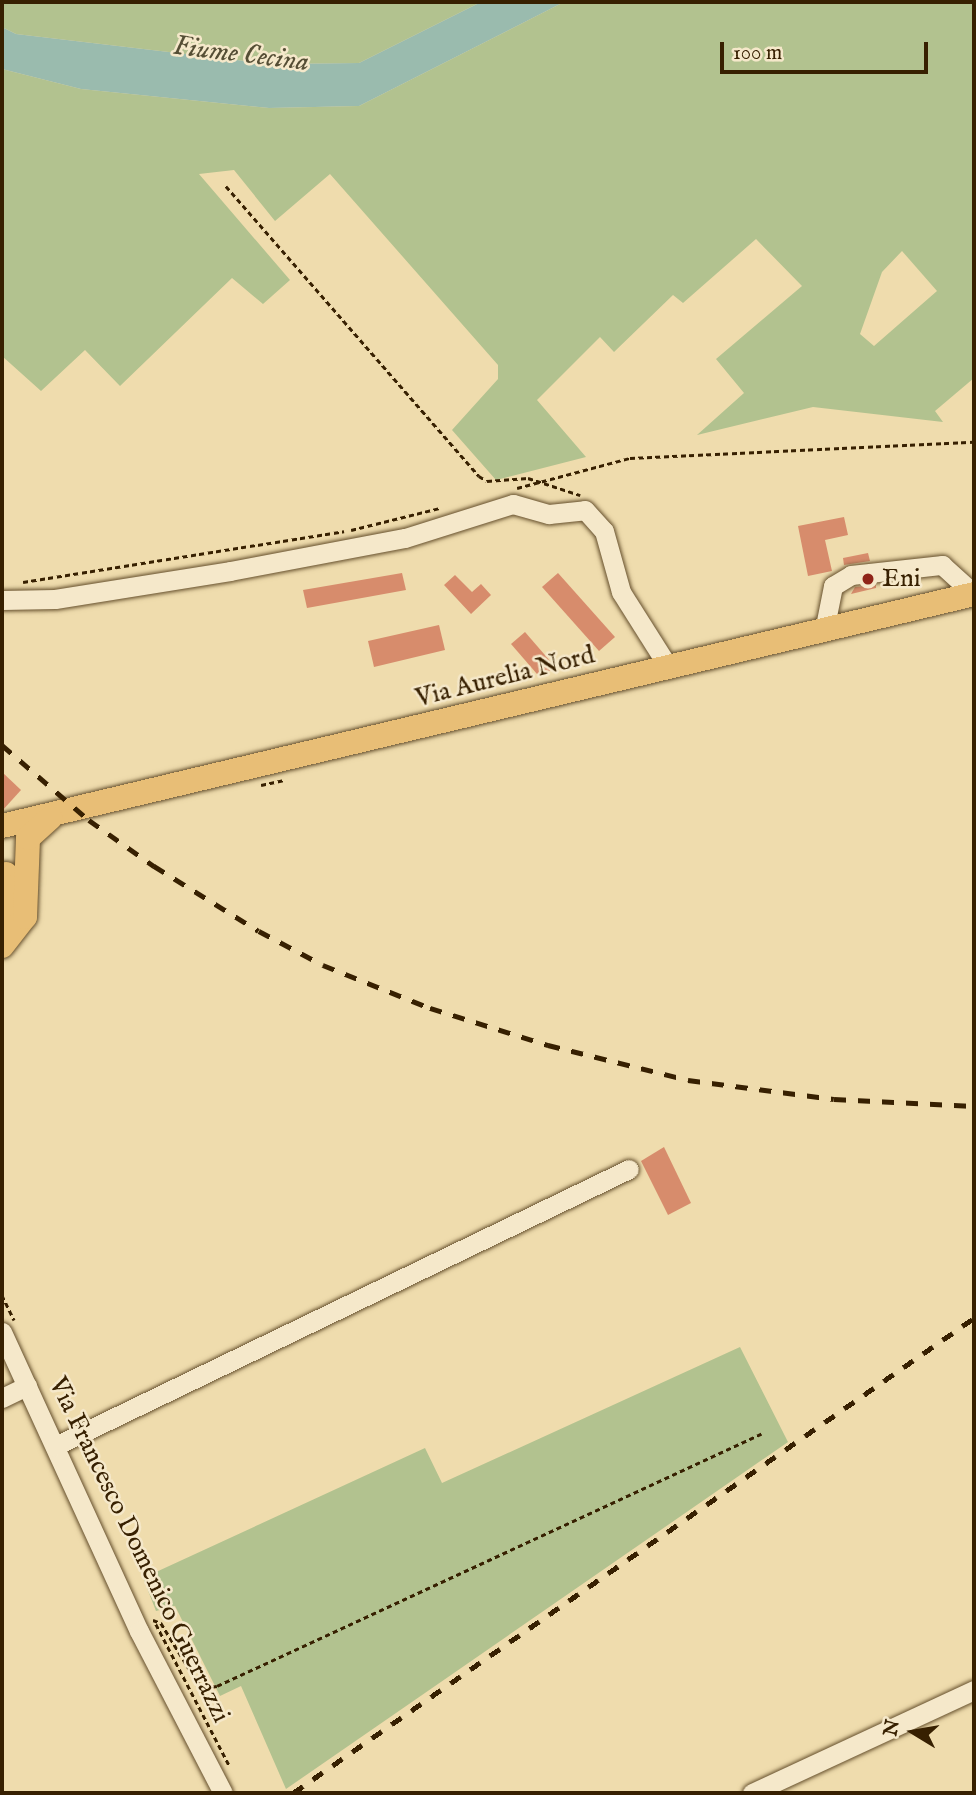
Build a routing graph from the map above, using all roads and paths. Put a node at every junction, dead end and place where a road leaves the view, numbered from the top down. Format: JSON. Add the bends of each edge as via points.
{"nodes":[{"id":1,"x":226,"y":186,"type":"dead end"},
{"id":2,"x":585,"y":510,"type":"junction"},
{"id":3,"x":974,"y":594,"type":"edge"},
{"id":4,"x":2,"y":600,"type":"edge"},
{"id":5,"x":824,"y":631,"type":"junction"},
{"id":6,"x":669,"y":668,"type":"junction"},
{"id":7,"x":292,"y":778,"type":"dead end"},
{"id":8,"x":252,"y":787,"type":"dead end"},
{"id":9,"x":50,"y":818,"type":"junction"},
{"id":10,"x":2,"y":826,"type":"edge"},
{"id":11,"x":2,"y":836,"type":"edge"},
{"id":12,"x":4,"y":877,"type":"edge"},
{"id":13,"x":2,"y":938,"type":"edge"},
{"id":14,"x":2,"y":946,"type":"edge"},
{"id":15,"x":629,"y":1169,"type":"dead end"},
{"id":16,"x":2,"y":1332,"type":"edge"},
{"id":17,"x":27,"y":1386,"type":"junction"},
{"id":18,"x":2,"y":1398,"type":"edge"},
{"id":19,"x":761,"y":1434,"type":"dead end"},
{"id":20,"x":55,"y":1446,"type":"junction"},
{"id":21,"x":145,"y":1623,"type":"junction"},
{"id":22,"x":974,"y":1690,"type":"edge"},
{"id":23,"x":231,"y":1770,"type":"dead end"},
{"id":24,"x":223,"y":1793,"type":"edge"},
{"id":25,"x":752,"y":1793,"type":"edge"}],
"edges":[{"from":1,"to":2,"type":"path","via":[[479,476],[487,481],[528,478],[577,492],[587,501]]},
{"from":2,"to":4,"type":"street","via":[[549,514],[513,504],[405,538],[230,571],[55,599]]},
{"from":2,"to":6,"type":"street","via":[[604,531],[621,592]]},
{"from":3,"to":5,"type":"main road","name":"Via Aurelia Nord"},
{"from":3,"to":5,"type":"street","via":[[942,565],[851,576],[833,586]]},
{"from":5,"to":6,"type":"main road","name":"Via Aurelia Nord"},
{"from":6,"to":9,"type":"main road","name":"Via Aurelia Nord"},
{"from":7,"to":8,"type":"path"},
{"from":9,"to":10,"type":"main road","name":"Via Aurelia Nord"},
{"from":9,"to":14,"type":"main road","via":[[28,838],[24,917]]},
{"from":11,"to":12,"type":"main road","via":[[9,854]]},
{"from":12,"to":13,"type":"main road","via":[[12,908]]},
{"from":15,"to":20,"type":"street"},
{"from":16,"to":17,"type":"street","name":"Via Francesco Domenico Guerrazzi"},
{"from":17,"to":18,"type":"street"},
{"from":17,"to":20,"type":"street","name":"Via Francesco Domenico Guerrazzi"},
{"from":19,"to":21,"type":"path","via":[[217,1686],[204,1688],[195,1680],[161,1623]]},
{"from":20,"to":21,"type":"street","name":"Via Francesco Domenico Guerrazzi"},
{"from":21,"to":23,"type":"path"},
{"from":21,"to":24,"type":"street","name":"Via Francesco Domenico Guerrazzi"},
{"from":22,"to":25,"type":"street"}]}
